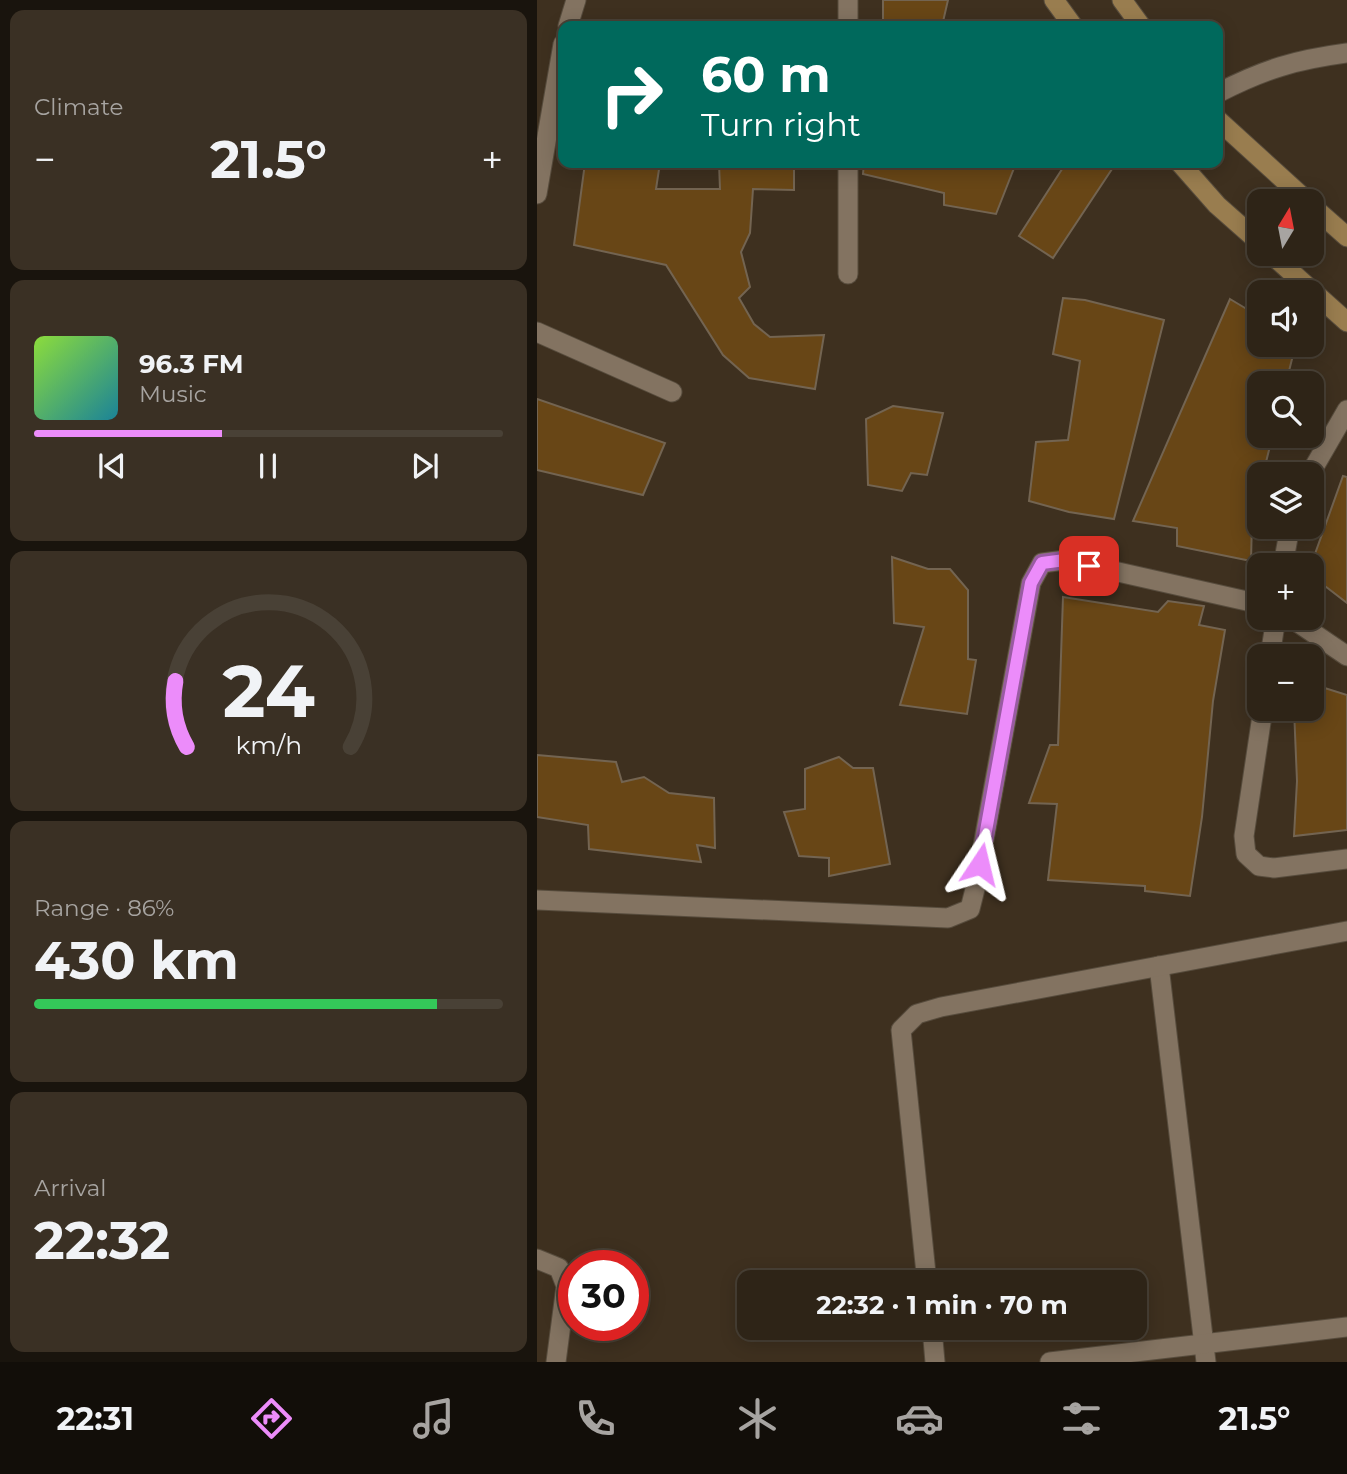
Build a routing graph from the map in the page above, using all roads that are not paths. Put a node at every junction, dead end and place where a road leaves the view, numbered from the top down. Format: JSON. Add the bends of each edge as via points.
{"nodes":[{"id":1,"x":576,"y":0,"type":"edge"},
{"id":2,"x":848,"y":0,"type":"edge"},
{"id":3,"x":1054,"y":0,"type":"edge"},
{"id":4,"x":1122,"y":0,"type":"edge"},
{"id":5,"x":570,"y":21,"type":"edge"},
{"id":6,"x":848,"y":21,"type":"edge"},
{"id":7,"x":1069,"y":21,"type":"edge"},
{"id":8,"x":1137,"y":21,"type":"edge"},
{"id":9,"x":1347,"y":52,"type":"edge"},
{"id":10,"x":558,"y":73,"type":"edge"},
{"id":11,"x":1223,"y":90,"type":"edge"},
{"id":12,"x":1223,"y":125,"type":"edge"},
{"id":13,"x":848,"y":168,"type":"edge"},
{"id":14,"x":1184,"y":168,"type":"edge"},
{"id":15,"x":1294,"y":189,"type":"edge"},
{"id":16,"x":537,"y":194,"type":"edge"},
{"id":17,"x":1325,"y":218,"type":"edge"},
{"id":18,"x":1247,"y":232,"type":"edge"},
{"id":19,"x":1347,"y":237,"type":"edge"},
{"id":20,"x":1284,"y":266,"type":"edge"},
{"id":21,"x":848,"y":274,"type":"dead end"},
{"id":22,"x":1347,"y":322,"type":"edge"},
{"id":23,"x":537,"y":332,"type":"edge"},
{"id":24,"x":672,"y":392,"type":"dead end"},
{"id":25,"x":1347,"y":410,"type":"edge"},
{"id":26,"x":1317,"y":462,"type":"edge"},
{"id":27,"x":1247,"y":601,"type":"edge"},
{"id":28,"x":1309,"y":630,"type":"edge"},
{"id":29,"x":1347,"y":656,"type":"edge"},
{"id":30,"x":1261,"y":721,"type":"edge"},
{"id":31,"x":1347,"y":859,"type":"edge"},
{"id":32,"x":537,"y":900,"type":"edge"},
{"id":33,"x":1347,"y":931,"type":"edge"},
{"id":34,"x":1159,"y":966,"type":"junction"},
{"id":35,"x":537,"y":1259,"type":"edge"},
{"id":36,"x":926,"y":1270,"type":"edge"},
{"id":37,"x":1347,"y":1327,"type":"edge"},
{"id":38,"x":933,"y":1340,"type":"edge"},
{"id":39,"x":1205,"y":1353,"type":"edge"},
{"id":40,"x":556,"y":1362,"type":"edge"},
{"id":41,"x":935,"y":1362,"type":"edge"},
{"id":42,"x":1050,"y":1362,"type":"edge"}],
"edges":[{"from":1,"to":5,"type":"street"},
{"from":2,"to":6,"type":"street"},
{"from":3,"to":7,"type":"main road"},
{"from":4,"to":8,"type":"main road"},
{"from":9,"to":11,"type":"street","via":[[1263,70]]},
{"from":10,"to":16,"type":"street"},
{"from":12,"to":15,"type":"main road"},
{"from":13,"to":21,"type":"street"},
{"from":14,"to":18,"type":"main road"},
{"from":17,"to":19,"type":"main road"},
{"from":20,"to":22,"type":"main road"},
{"from":23,"to":24,"type":"street"},
{"from":25,"to":26,"type":"street"},
{"from":27,"to":32,"type":"street","via":[[1065,560],[1042,563],[1031,583],[975,890],[969,909],[948,918]]},
{"from":28,"to":29,"type":"street"},
{"from":30,"to":31,"type":"street","via":[[1244,836],[1246,854],[1259,866],[1274,867]]},
{"from":33,"to":34,"type":"street"},
{"from":34,"to":36,"type":"street","via":[[941,1007],[917,1014],[901,1030]]},
{"from":34,"to":39,"type":"street"},
{"from":35,"to":40,"type":"street","via":[[559,1268],[566,1286]]},
{"from":37,"to":39,"type":"street"},
{"from":38,"to":41,"type":"street"},
{"from":39,"to":42,"type":"street"}]}
